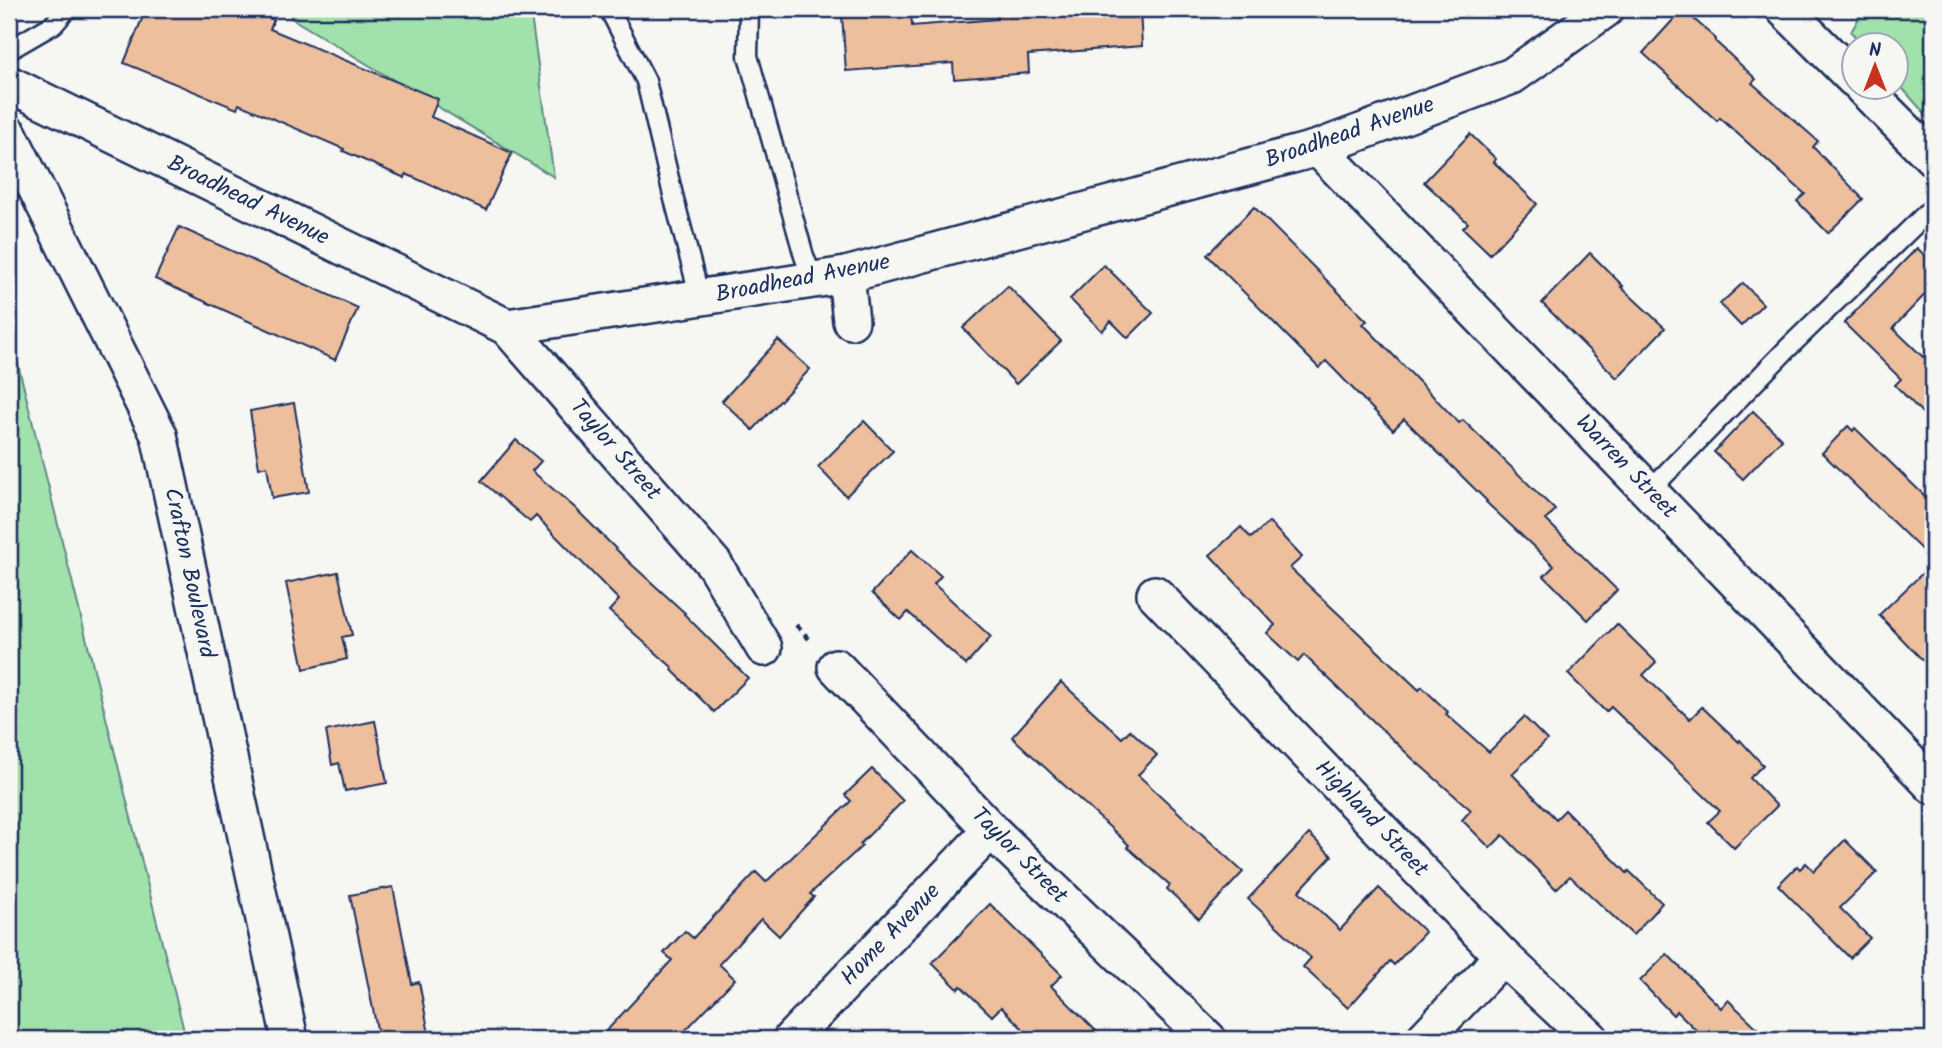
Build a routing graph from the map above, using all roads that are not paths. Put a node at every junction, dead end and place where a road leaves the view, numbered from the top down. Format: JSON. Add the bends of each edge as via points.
{"nodes":[{"id":1,"x":67,"y":9,"type":"edge"},
{"id":2,"x":609,"y":9,"type":"edge"},
{"id":3,"x":749,"y":9,"type":"edge"},
{"id":4,"x":1606,"y":9,"type":"edge"},
{"id":5,"x":1784,"y":9,"type":"edge"},
{"id":6,"x":9,"y":50,"type":"edge"},
{"id":7,"x":1840,"y":65,"type":"edge"},
{"id":8,"x":9,"y":84,"type":"edge"},
{"id":9,"x":1877,"y":102,"type":"edge"},
{"id":10,"x":9,"y":134,"type":"edge"},
{"id":11,"x":1318,"y":148,"type":"junction"},
{"id":12,"x":1933,"y":158,"type":"edge"},
{"id":13,"x":1933,"y":207,"type":"edge"},
{"id":14,"x":830,"y":278,"type":"junction"},
{"id":15,"x":700,"y":298,"type":"junction"},
{"id":16,"x":851,"y":321,"type":"dead end"},
{"id":17,"x":507,"y":327,"type":"junction"},
{"id":18,"x":1649,"y":491,"type":"junction"},
{"id":19,"x":1155,"y":594,"type":"dead end"},
{"id":20,"x":764,"y":648,"type":"dead end"},
{"id":21,"x":836,"y":667,"type":"dead end"},
{"id":22,"x":1933,"y":786,"type":"edge"},
{"id":23,"x":992,"y":830,"type":"junction"},
{"id":24,"x":1501,"y":955,"type":"junction"},
{"id":25,"x":290,"y":1039,"type":"edge"},
{"id":26,"x":791,"y":1039,"type":"edge"},
{"id":27,"x":1208,"y":1039,"type":"edge"},
{"id":28,"x":1424,"y":1039,"type":"edge"},
{"id":29,"x":1591,"y":1039,"type":"edge"}],
"edges":[{"from":1,"to":6,"type":"lane","via":[[54,24]]},
{"from":2,"to":15,"type":"lane","via":[[646,81]]},
{"from":3,"to":14,"type":"lane","via":[[748,57],[804,256]]},
{"from":4,"to":11,"type":"street","name":"Broadhead Avenue","via":[[1512,76]]},
{"from":5,"to":7,"type":"street"},
{"from":8,"to":17,"type":"street","name":"Broadhead Avenue"},
{"from":9,"to":12,"type":"street"},
{"from":10,"to":25,"type":"street","name":"Crafton Boulevard","via":[[159,435]]},
{"from":11,"to":14,"type":"street","name":"Broadhead Avenue"},
{"from":11,"to":18,"type":"street","name":"Warren Street"},
{"from":13,"to":18,"type":"lane"},
{"from":14,"to":15,"type":"street","name":"Broadhead Avenue"},
{"from":14,"to":16,"type":"street"},
{"from":15,"to":17,"type":"street","name":"Broadhead Avenue"},
{"from":17,"to":20,"type":"street","name":"Taylor Street","via":[[714,564]]},
{"from":18,"to":22,"type":"street","name":"Warren Street"},
{"from":19,"to":24,"type":"street","name":"Highland Street"},
{"from":21,"to":23,"type":"street","name":"Taylor Street"},
{"from":23,"to":26,"type":"street","name":"Home Avenue"},
{"from":23,"to":27,"type":"street","name":"Taylor Street"},
{"from":24,"to":28,"type":"street"},
{"from":24,"to":29,"type":"street","name":"Highland Street"}]}
